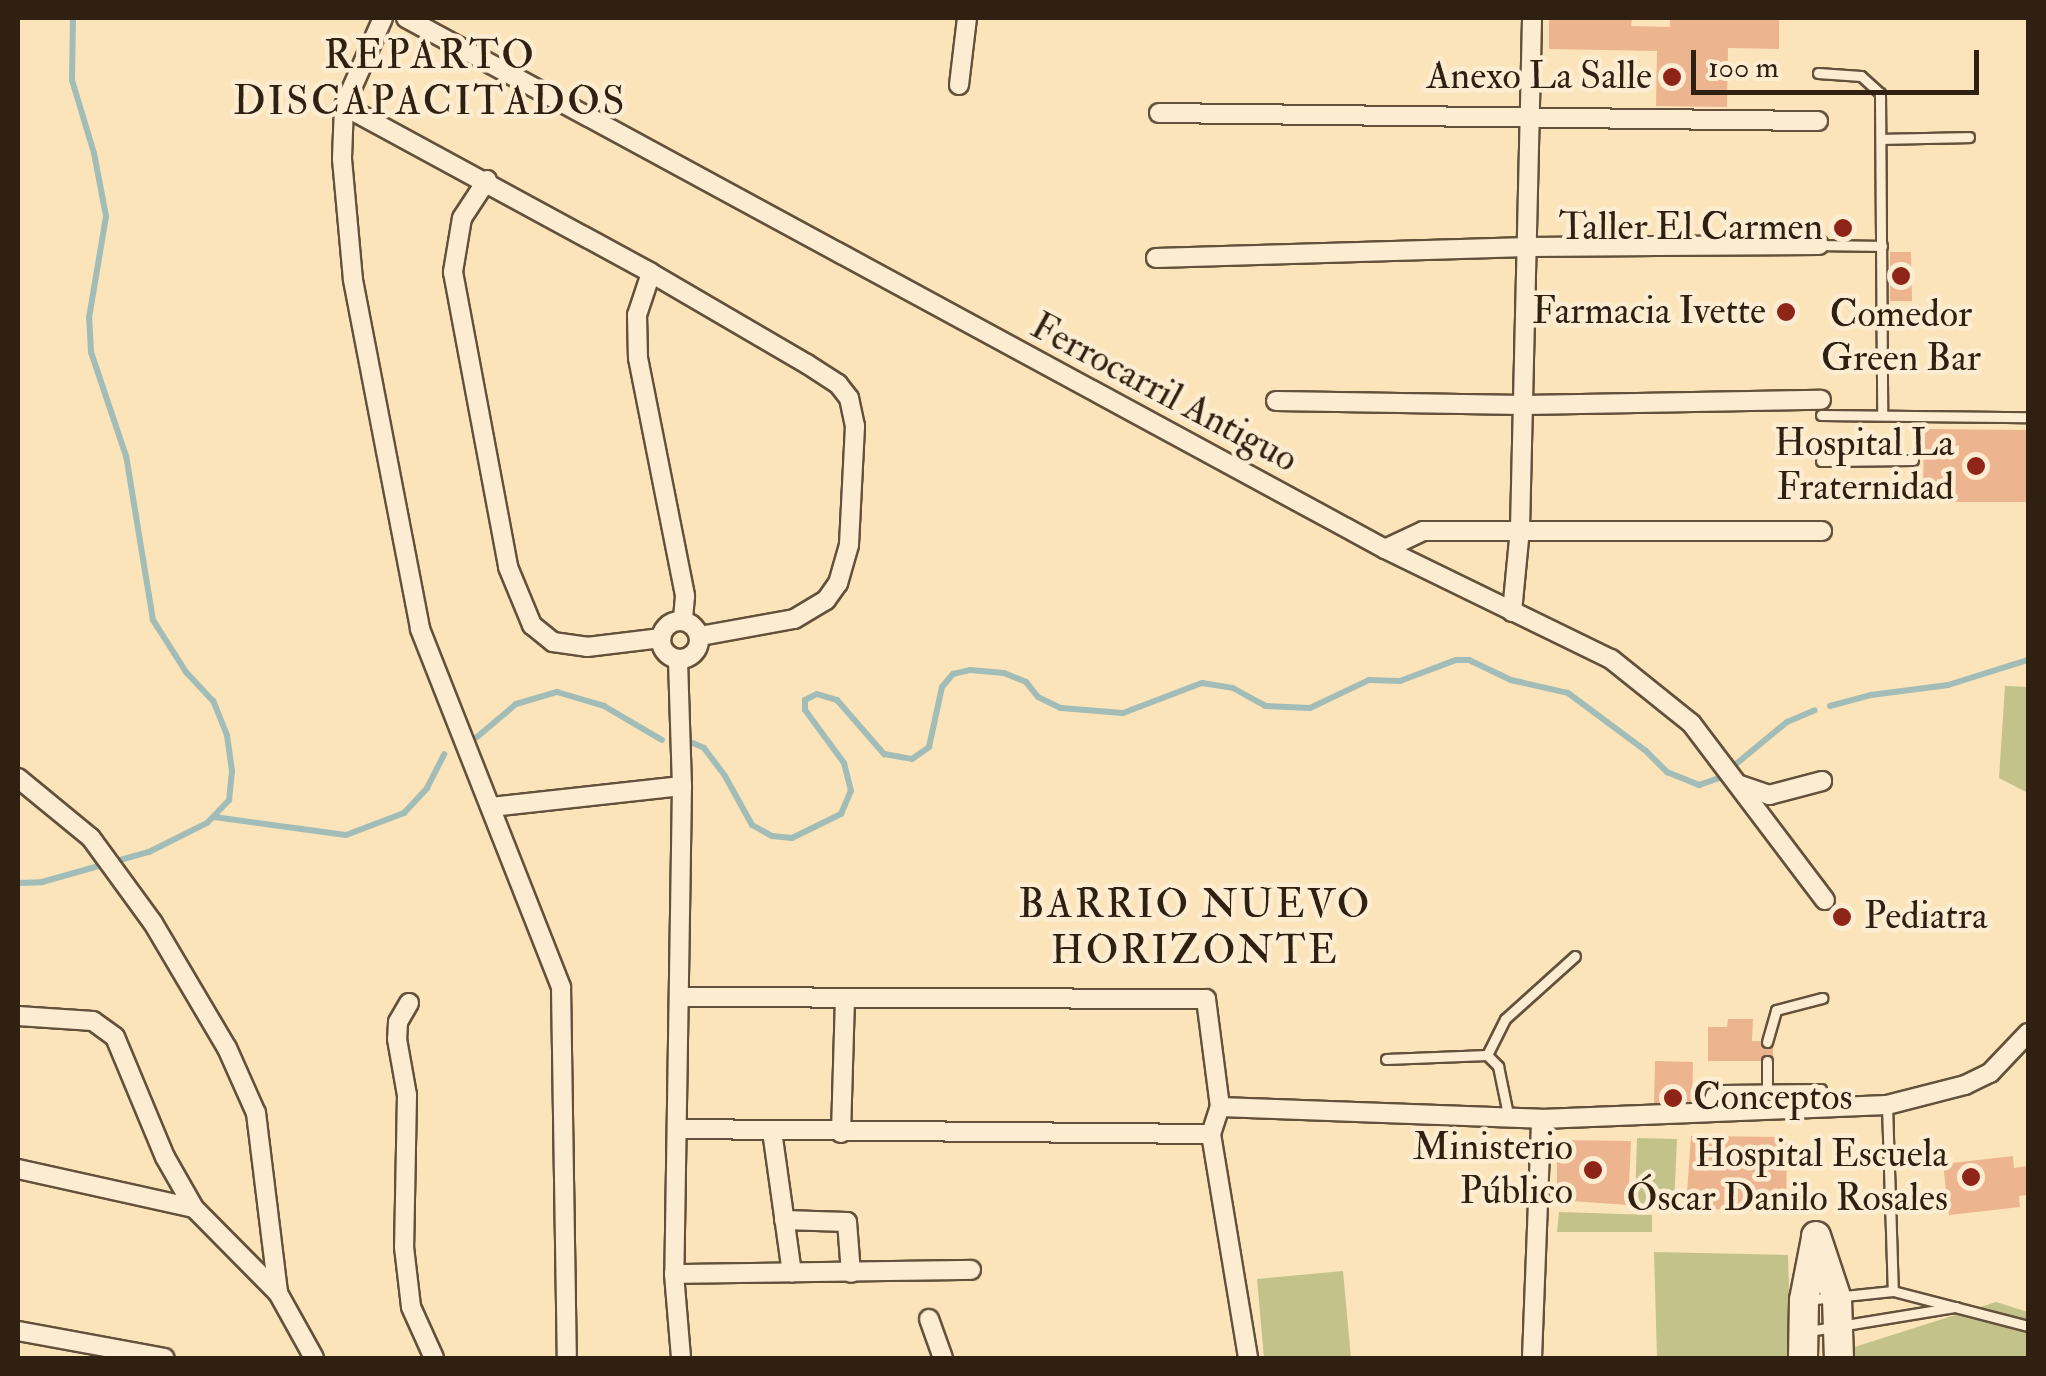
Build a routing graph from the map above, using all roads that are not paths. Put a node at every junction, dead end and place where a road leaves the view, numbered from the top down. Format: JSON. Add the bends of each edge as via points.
{"nodes":[{"id":1,"x":383,"y":18,"type":"edge"},
{"id":2,"x":406,"y":18,"type":"edge"},
{"id":3,"x":968,"y":18,"type":"edge"},
{"id":4,"x":1532,"y":18,"type":"edge"},
{"id":5,"x":1818,"y":73,"type":"dead end"},
{"id":6,"x":959,"y":84,"type":"dead end"},
{"id":7,"x":344,"y":106,"type":"junction"},
{"id":8,"x":1159,"y":113,"type":"dead end"},
{"id":9,"x":1532,"y":120,"type":"junction"},
{"id":10,"x":1818,"y":122,"type":"dead end"},
{"id":11,"x":1970,"y":136,"type":"dead end"},
{"id":12,"x":1882,"y":139,"type":"junction"},
{"id":13,"x":487,"y":180,"type":"junction"},
{"id":14,"x":1819,"y":245,"type":"joint"},
{"id":15,"x":1882,"y":246,"type":"junction"},
{"id":16,"x":1528,"y":247,"type":"junction"},
{"id":17,"x":1156,"y":258,"type":"dead end"},
{"id":18,"x":652,"y":272,"type":"junction"},
{"id":19,"x":1276,"y":401,"type":"dead end"},
{"id":20,"x":1524,"y":406,"type":"junction"},
{"id":21,"x":1821,"y":408,"type":"joint"},
{"id":22,"x":1882,"y":416,"type":"junction"},
{"id":23,"x":2028,"y":417,"type":"edge"},
{"id":24,"x":1913,"y":460,"type":"dead end"},
{"id":25,"x":1821,"y":461,"type":"dead end"},
{"id":26,"x":1520,"y":529,"type":"junction"},
{"id":27,"x":1822,"y":531,"type":"dead end"},
{"id":28,"x":1385,"y":549,"type":"junction"},
{"id":29,"x":1512,"y":612,"type":"junction"},
{"id":30,"x":683,"y":620,"type":"junction"},
{"id":31,"x":700,"y":636,"type":"junction"},
{"id":32,"x":661,"y":638,"type":"junction"},
{"id":33,"x":678,"y":660,"type":"junction"},
{"id":34,"x":18,"y":778,"type":"edge"},
{"id":35,"x":1822,"y":781,"type":"dead end"},
{"id":36,"x":1739,"y":784,"type":"junction"},
{"id":37,"x":682,"y":786,"type":"junction"},
{"id":38,"x":491,"y":807,"type":"junction"},
{"id":39,"x":1825,"y":900,"type":"dead end"},
{"id":40,"x":1574,"y":956,"type":"dead end"},
{"id":41,"x":679,"y":997,"type":"junction"},
{"id":42,"x":845,"y":998,"type":"junction"},
{"id":43,"x":1822,"y":998,"type":"dead end"},
{"id":44,"x":409,"y":1003,"type":"dead end"},
{"id":45,"x":18,"y":1016,"type":"edge"},
{"id":46,"x":2028,"y":1033,"type":"edge"},
{"id":47,"x":1766,"y":1042,"type":"dead end"},
{"id":48,"x":1487,"y":1055,"type":"junction"},
{"id":49,"x":1386,"y":1059,"type":"dead end"},
{"id":50,"x":1767,"y":1060,"type":"dead end"},
{"id":51,"x":1767,"y":1087,"type":"junction"},
{"id":52,"x":1821,"y":1089,"type":"dead end"},
{"id":53,"x":1887,"y":1106,"type":"junction"},
{"id":54,"x":1220,"y":1108,"type":"junction"},
{"id":55,"x":1704,"y":1112,"type":"junction"},
{"id":56,"x":1509,"y":1119,"type":"junction"},
{"id":57,"x":1541,"y":1119,"type":"junction"},
{"id":58,"x":679,"y":1130,"type":"junction"},
{"id":59,"x":772,"y":1132,"type":"junction"},
{"id":60,"x":841,"y":1133,"type":"junction"},
{"id":61,"x":1211,"y":1134,"type":"junction"},
{"id":62,"x":18,"y":1169,"type":"edge"},
{"id":63,"x":194,"y":1208,"type":"junction"},
{"id":64,"x":784,"y":1220,"type":"junction"},
{"id":65,"x":971,"y":1270,"type":"dead end"},
{"id":66,"x":792,"y":1273,"type":"junction"},
{"id":67,"x":852,"y":1273,"type":"junction"},
{"id":68,"x":674,"y":1274,"type":"junction"},
{"id":69,"x":1894,"y":1291,"type":"junction"},
{"id":70,"x":278,"y":1293,"type":"junction"},
{"id":71,"x":1837,"y":1299,"type":"junction"},
{"id":72,"x":1804,"y":1300,"type":"junction"},
{"id":73,"x":1959,"y":1306,"type":"junction"},
{"id":74,"x":929,"y":1320,"type":"dead end"},
{"id":75,"x":2028,"y":1326,"type":"edge"},
{"id":76,"x":1838,"y":1329,"type":"junction"},
{"id":77,"x":18,"y":1331,"type":"edge"},
{"id":78,"x":1803,"y":1345,"type":"edge"},
{"id":79,"x":166,"y":1358,"type":"edge"},
{"id":80,"x":314,"y":1358,"type":"edge"},
{"id":81,"x":434,"y":1358,"type":"edge"},
{"id":82,"x":567,"y":1358,"type":"edge"},
{"id":83,"x":681,"y":1358,"type":"edge"},
{"id":84,"x":942,"y":1358,"type":"edge"},
{"id":85,"x":1248,"y":1358,"type":"edge"},
{"id":86,"x":1524,"y":1358,"type":"edge"},
{"id":87,"x":1532,"y":1358,"type":"edge"},
{"id":88,"x":1839,"y":1358,"type":"edge"}],
"edges":[{"from":1,"to":7,"type":"street"},
{"from":2,"to":28,"type":"street","name":"Ferrocarril Antiguo"},
{"from":3,"to":6,"type":"street"},
{"from":4,"to":9,"type":"street"},
{"from":5,"to":12,"type":"lane","via":[[1861,76],[1880,92]]},
{"from":7,"to":13,"type":"street"},
{"from":7,"to":38,"type":"street","via":[[353,280],[420,629]]},
{"from":8,"to":9,"type":"street"},
{"from":9,"to":10,"type":"street"},
{"from":9,"to":16,"type":"street"},
{"from":11,"to":12,"type":"lane"},
{"from":12,"to":15,"type":"lane"},
{"from":13,"to":18,"type":"street"},
{"from":13,"to":32,"type":"street","via":[[462,218],[453,272],[508,567],[532,625],[553,642],[586,646]]},
{"from":14,"to":15,"type":"lane"},
{"from":14,"to":16,"type":"street"},
{"from":15,"to":22,"type":"lane"},
{"from":16,"to":17,"type":"street"},
{"from":16,"to":20,"type":"street"},
{"from":18,"to":30,"type":"street","via":[[637,316],[638,358],[686,596]]},
{"from":18,"to":31,"type":"street","via":[[838,384],[855,426],[849,545],[826,600],[794,619]]},
{"from":19,"to":20,"type":"street"},
{"from":20,"to":21,"type":"street"},
{"from":20,"to":26,"type":"street"},
{"from":21,"to":22,"type":"lane"},
{"from":22,"to":23,"type":"lane"},
{"from":24,"to":25,"type":"lane"},
{"from":26,"to":27,"type":"street"},
{"from":26,"to":28,"type":"street","via":[[1423,532]]},
{"from":26,"to":29,"type":"street"},
{"from":28,"to":29,"type":"street","name":"Ferrocarril Antiguo"},
{"from":29,"to":36,"type":"street","name":"Ferrocarril Antiguo","via":[[1611,659],[1691,723]]},
{"from":30,"to":31,"type":"street"},
{"from":30,"to":32,"type":"street","via":[[664,628]]},
{"from":31,"to":33,"type":"street","via":[[699,648]]},
{"from":32,"to":33,"type":"street","via":[[662,648]]},
{"from":33,"to":37,"type":"street"},
{"from":34,"to":70,"type":"street","via":[[91,838],[153,923],[227,1048],[256,1114]]},
{"from":35,"to":36,"type":"street","via":[[1769,795]]},
{"from":36,"to":39,"type":"street","name":"Ferrocarril Antiguo"},
{"from":37,"to":38,"type":"street"},
{"from":37,"to":41,"type":"street"},
{"from":38,"to":82,"type":"street","via":[[561,987]]},
{"from":40,"to":48,"type":"lane","via":[[1506,1019]]},
{"from":41,"to":42,"type":"street"},
{"from":41,"to":58,"type":"street"},
{"from":42,"to":54,"type":"street","via":[[1206,999]]},
{"from":42,"to":60,"type":"street"},
{"from":43,"to":47,"type":"lane","via":[[1776,1010]]},
{"from":44,"to":81,"type":"street","via":[[397,1038],[407,1095],[404,1248],[411,1308]]},
{"from":45,"to":63,"type":"street","via":[[92,1021],[116,1037],[165,1157]]},
{"from":46,"to":53,"type":"street","via":[[1990,1073]]},
{"from":48,"to":49,"type":"lane"},
{"from":48,"to":56,"type":"lane","via":[[1498,1066]]},
{"from":50,"to":51,"type":"lane"},
{"from":51,"to":52,"type":"lane"},
{"from":51,"to":55,"type":"lane","via":[[1711,1093]]},
{"from":53,"to":55,"type":"street"},
{"from":53,"to":69,"type":"lane"},
{"from":54,"to":56,"type":"street"},
{"from":54,"to":61,"type":"street"},
{"from":55,"to":57,"type":"street"},
{"from":56,"to":57,"type":"street"},
{"from":57,"to":87,"type":"street"},
{"from":58,"to":59,"type":"street"},
{"from":58,"to":68,"type":"street"},
{"from":59,"to":60,"type":"street"},
{"from":59,"to":64,"type":"street"},
{"from":60,"to":61,"type":"street"},
{"from":61,"to":85,"type":"street"},
{"from":62,"to":63,"type":"street"},
{"from":63,"to":70,"type":"street"},
{"from":64,"to":66,"type":"street"},
{"from":64,"to":67,"type":"street","via":[[847,1222]]},
{"from":65,"to":67,"type":"street"},
{"from":66,"to":67,"type":"street"},
{"from":66,"to":68,"type":"street"},
{"from":68,"to":83,"type":"street"},
{"from":69,"to":71,"type":"lane"},
{"from":69,"to":73,"type":"lane"},
{"from":70,"to":80,"type":"street"},
{"from":71,"to":72,"type":"lane"},
{"from":71,"to":72,"type":"street","via":[[1816,1236]]},
{"from":71,"to":76,"type":"street"},
{"from":72,"to":78,"type":"street"},
{"from":73,"to":75,"type":"lane"},
{"from":73,"to":76,"type":"lane"},
{"from":74,"to":84,"type":"street"},
{"from":76,"to":78,"type":"lane"},
{"from":76,"to":88,"type":"street"},
{"from":77,"to":79,"type":"street"},
{"from":86,"to":87,"type":"street"}]}
